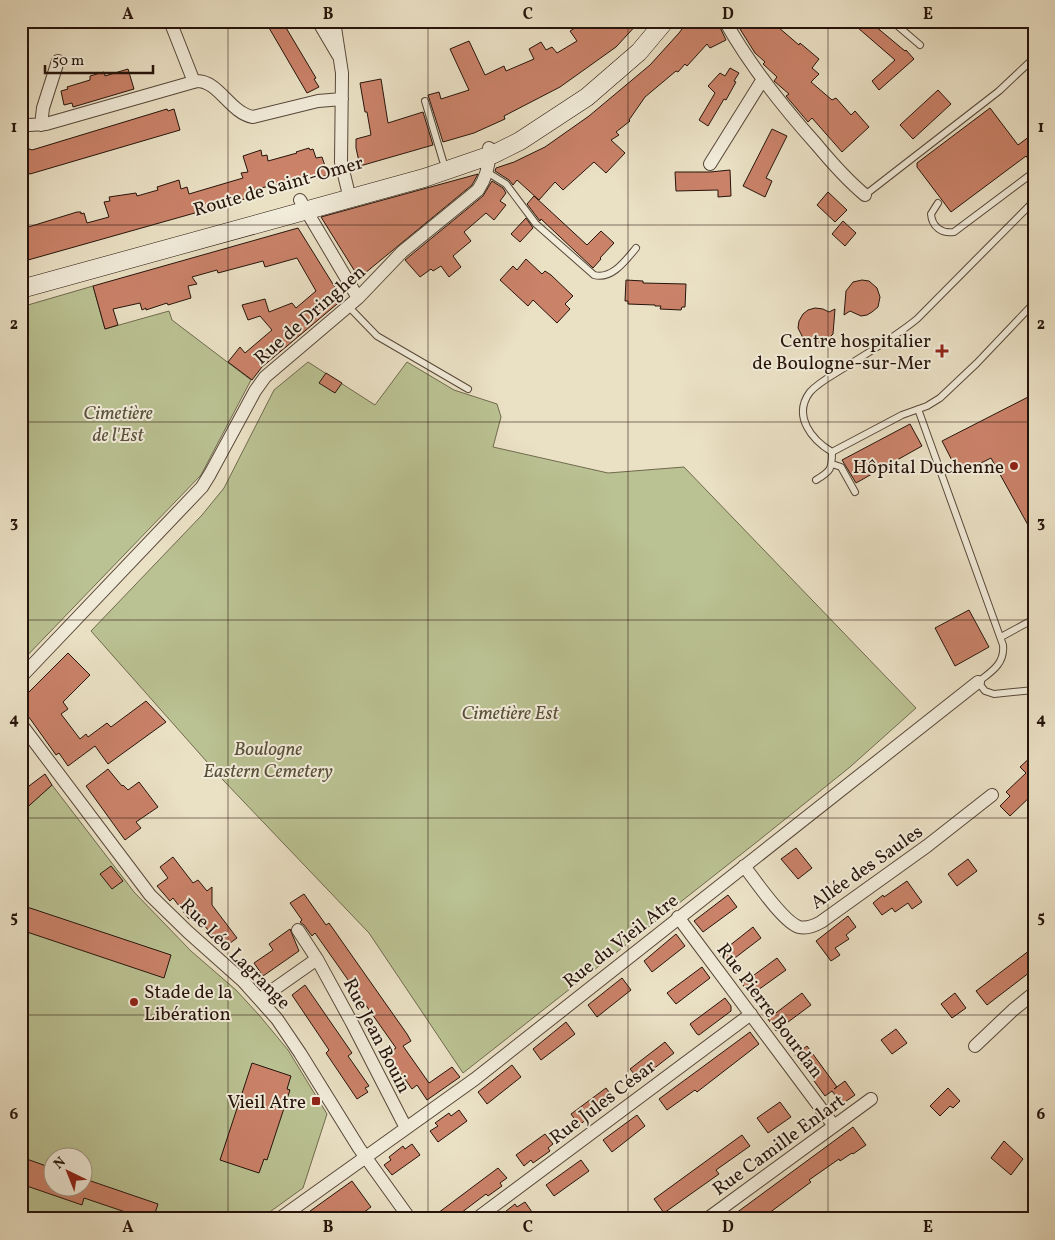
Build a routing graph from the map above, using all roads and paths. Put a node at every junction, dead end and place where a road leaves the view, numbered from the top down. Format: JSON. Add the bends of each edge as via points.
{"nodes":[{"id":1,"x":170,"y":21,"type":"edge"},
{"id":2,"x":318,"y":21,"type":"edge"},
{"id":3,"x":334,"y":21,"type":"edge"},
{"id":4,"x":665,"y":21,"type":"edge"},
{"id":5,"x":725,"y":21,"type":"edge"},
{"id":6,"x":892,"y":21,"type":"edge"},
{"id":7,"x":920,"y":45,"type":"dead end"},
{"id":8,"x":1034,"y":58,"type":"edge"},
{"id":9,"x":58,"y":61,"type":"dead end"},
{"id":10,"x":341,"y":61,"type":"junction"},
{"id":11,"x":763,"y":79,"type":"junction"},
{"id":12,"x":194,"y":82,"type":"junction"},
{"id":13,"x":342,"y":99,"type":"junction"},
{"id":14,"x":426,"y":101,"type":"dead end"},
{"id":15,"x":21,"y":122,"type":"edge"},
{"id":16,"x":41,"y":125,"type":"junction"},
{"id":17,"x":488,"y":159,"type":"junction"},
{"id":18,"x":443,"y":161,"type":"junction"},
{"id":19,"x":710,"y":164,"type":"dead end"},
{"id":20,"x":1034,"y":172,"type":"edge"},
{"id":21,"x":348,"y":193,"type":"junction"},
{"id":22,"x":865,"y":195,"type":"joint"},
{"id":23,"x":1034,"y":201,"type":"edge"},
{"id":24,"x":938,"y":202,"type":"dead end"},
{"id":25,"x":303,"y":206,"type":"junction"},
{"id":26,"x":636,"y":248,"type":"dead end"},
{"id":27,"x":21,"y":280,"type":"edge"},
{"id":28,"x":21,"y":289,"type":"edge"},
{"id":29,"x":353,"y":302,"type":"junction"},
{"id":30,"x":1034,"y":303,"type":"edge"},
{"id":31,"x":468,"y":389,"type":"dead end"},
{"id":32,"x":918,"y":409,"type":"junction"},
{"id":33,"x":832,"y":452,"type":"junction"},
{"id":34,"x":832,"y":464,"type":"junction"},
{"id":35,"x":816,"y":480,"type":"dead end"},
{"id":36,"x":855,"y":492,"type":"dead end"},
{"id":37,"x":1034,"y":619,"type":"edge"},
{"id":38,"x":1001,"y":637,"type":"junction"},
{"id":39,"x":21,"y":677,"type":"edge"},
{"id":40,"x":978,"y":682,"type":"junction"},
{"id":41,"x":1034,"y":690,"type":"edge"},
{"id":42,"x":21,"y":724,"type":"edge"},
{"id":43,"x":992,"y":794,"type":"dead end"},
{"id":44,"x":744,"y":866,"type":"junction"},
{"id":45,"x":678,"y":917,"type":"junction"},
{"id":46,"x":298,"y":930,"type":"dead end"},
{"id":47,"x":317,"y":959,"type":"junction"},
{"id":48,"x":1034,"y":994,"type":"edge"},
{"id":49,"x":260,"y":999,"type":"junction"},
{"id":50,"x":751,"y":1014,"type":"junction"},
{"id":51,"x":975,"y":1046,"type":"dead end"},
{"id":52,"x":871,"y":1099,"type":"dead end"},
{"id":53,"x":834,"y":1126,"type":"junction"},
{"id":54,"x":406,"y":1128,"type":"junction"},
{"id":55,"x":365,"y":1157,"type":"junction"},
{"id":56,"x":279,"y":1219,"type":"edge"},
{"id":57,"x":410,"y":1219,"type":"edge"},
{"id":58,"x":476,"y":1219,"type":"edge"},
{"id":59,"x":707,"y":1219,"type":"edge"}],
"edges":[{"from":1,"to":12,"type":"street"},
{"from":2,"to":10,"type":"street"},
{"from":3,"to":10,"type":"street"},
{"from":4,"to":17,"type":"main road","name":"Route de Saint-Omer","via":[[604,84],[544,126]]},
{"from":5,"to":11,"type":"street"},
{"from":6,"to":7,"type":"lane"},
{"from":8,"to":22,"type":"lane","via":[[999,91]]},
{"from":9,"to":16,"type":"street"},
{"from":10,"to":13,"type":"street"},
{"from":11,"to":19,"type":"street"},
{"from":11,"to":22,"type":"street","via":[[796,122]]},
{"from":12,"to":13,"type":"street","via":[[205,82],[237,110],[253,117],[318,101]]},
{"from":12,"to":16,"type":"street"},
{"from":13,"to":21,"type":"street","via":[[340,154]]},
{"from":14,"to":18,"type":"lane"},
{"from":15,"to":16,"type":"street"},
{"from":17,"to":18,"type":"main road","name":"Route de Saint-Omer","via":[[472,154]]},
{"from":17,"to":21,"type":"main road","name":"Route de Saint-Omer"},
{"from":17,"to":26,"type":"lane","via":[[536,224],[594,275],[612,272]]},
{"from":17,"to":29,"type":"street","name":"Rue de Dringhen","via":[[478,190],[402,252]]},
{"from":18,"to":21,"type":"main road","name":"Route de Saint-Omer"},
{"from":20,"to":24,"type":"lane","via":[[954,232],[942,232],[934,224],[931,214]]},
{"from":21,"to":25,"type":"main road","name":"Route de Saint-Omer"},
{"from":23,"to":33,"type":"lane","via":[[917,319],[819,384],[809,394],[804,412],[808,431]]},
{"from":25,"to":27,"type":"main road","name":"Route de Saint-Omer"},
{"from":25,"to":28,"type":"main road"},
{"from":25,"to":29,"type":"street"},
{"from":29,"to":31,"type":"lane","via":[[370,330],[383,340]]},
{"from":29,"to":39,"type":"street","name":"Rue de Dringhen","via":[[265,377],[206,481]]},
{"from":30,"to":32,"type":"lane","via":[[946,393]]},
{"from":32,"to":33,"type":"lane","via":[[902,414]]},
{"from":32,"to":38,"type":"lane"},
{"from":33,"to":34,"type":"lane"},
{"from":34,"to":35,"type":"lane","via":[[827,473]]},
{"from":34,"to":36,"type":"lane","via":[[840,467]]},
{"from":37,"to":38,"type":"lane"},
{"from":38,"to":40,"type":"lane","via":[[1004,650],[1001,660]]},
{"from":40,"to":41,"type":"lane","via":[[985,691],[994,694]]},
{"from":40,"to":44,"type":"street","name":"Rue du Vieil Atre"},
{"from":42,"to":49,"type":"street","name":"Rue Léo Lagrange","via":[[150,895]]},
{"from":43,"to":44,"type":"street","name":"Allée des Saules","via":[[927,846],[811,927],[799,927],[785,918]]},
{"from":44,"to":45,"type":"street","name":"Rue du Vieil Atre"},
{"from":45,"to":50,"type":"street","name":"Rue Pierre Bourdan"},
{"from":45,"to":54,"type":"street","name":"Rue du Vieil Atre","via":[[476,1079]]},
{"from":46,"to":47,"type":"street","name":"Rue Jean Bouin"},
{"from":47,"to":49,"type":"street"},
{"from":47,"to":54,"type":"street","name":"Rue Jean Bouin"},
{"from":48,"to":51,"type":"street"},
{"from":49,"to":55,"type":"street","name":"Rue Léo Lagrange","via":[[288,1034]]},
{"from":50,"to":53,"type":"street","name":"Rue Pierre Bourdan"},
{"from":50,"to":58,"type":"street","name":"Rue Jules César"},
{"from":52,"to":53,"type":"street","name":"Rue Camille Enlart"},
{"from":53,"to":59,"type":"street","name":"Rue Camille Enlart"},
{"from":54,"to":55,"type":"street","name":"Rue du Vieil Atre"},
{"from":55,"to":56,"type":"street","name":"Rue du Vieil Atre"},
{"from":55,"to":57,"type":"street","name":"Rue Léo Lagrange"}]}
